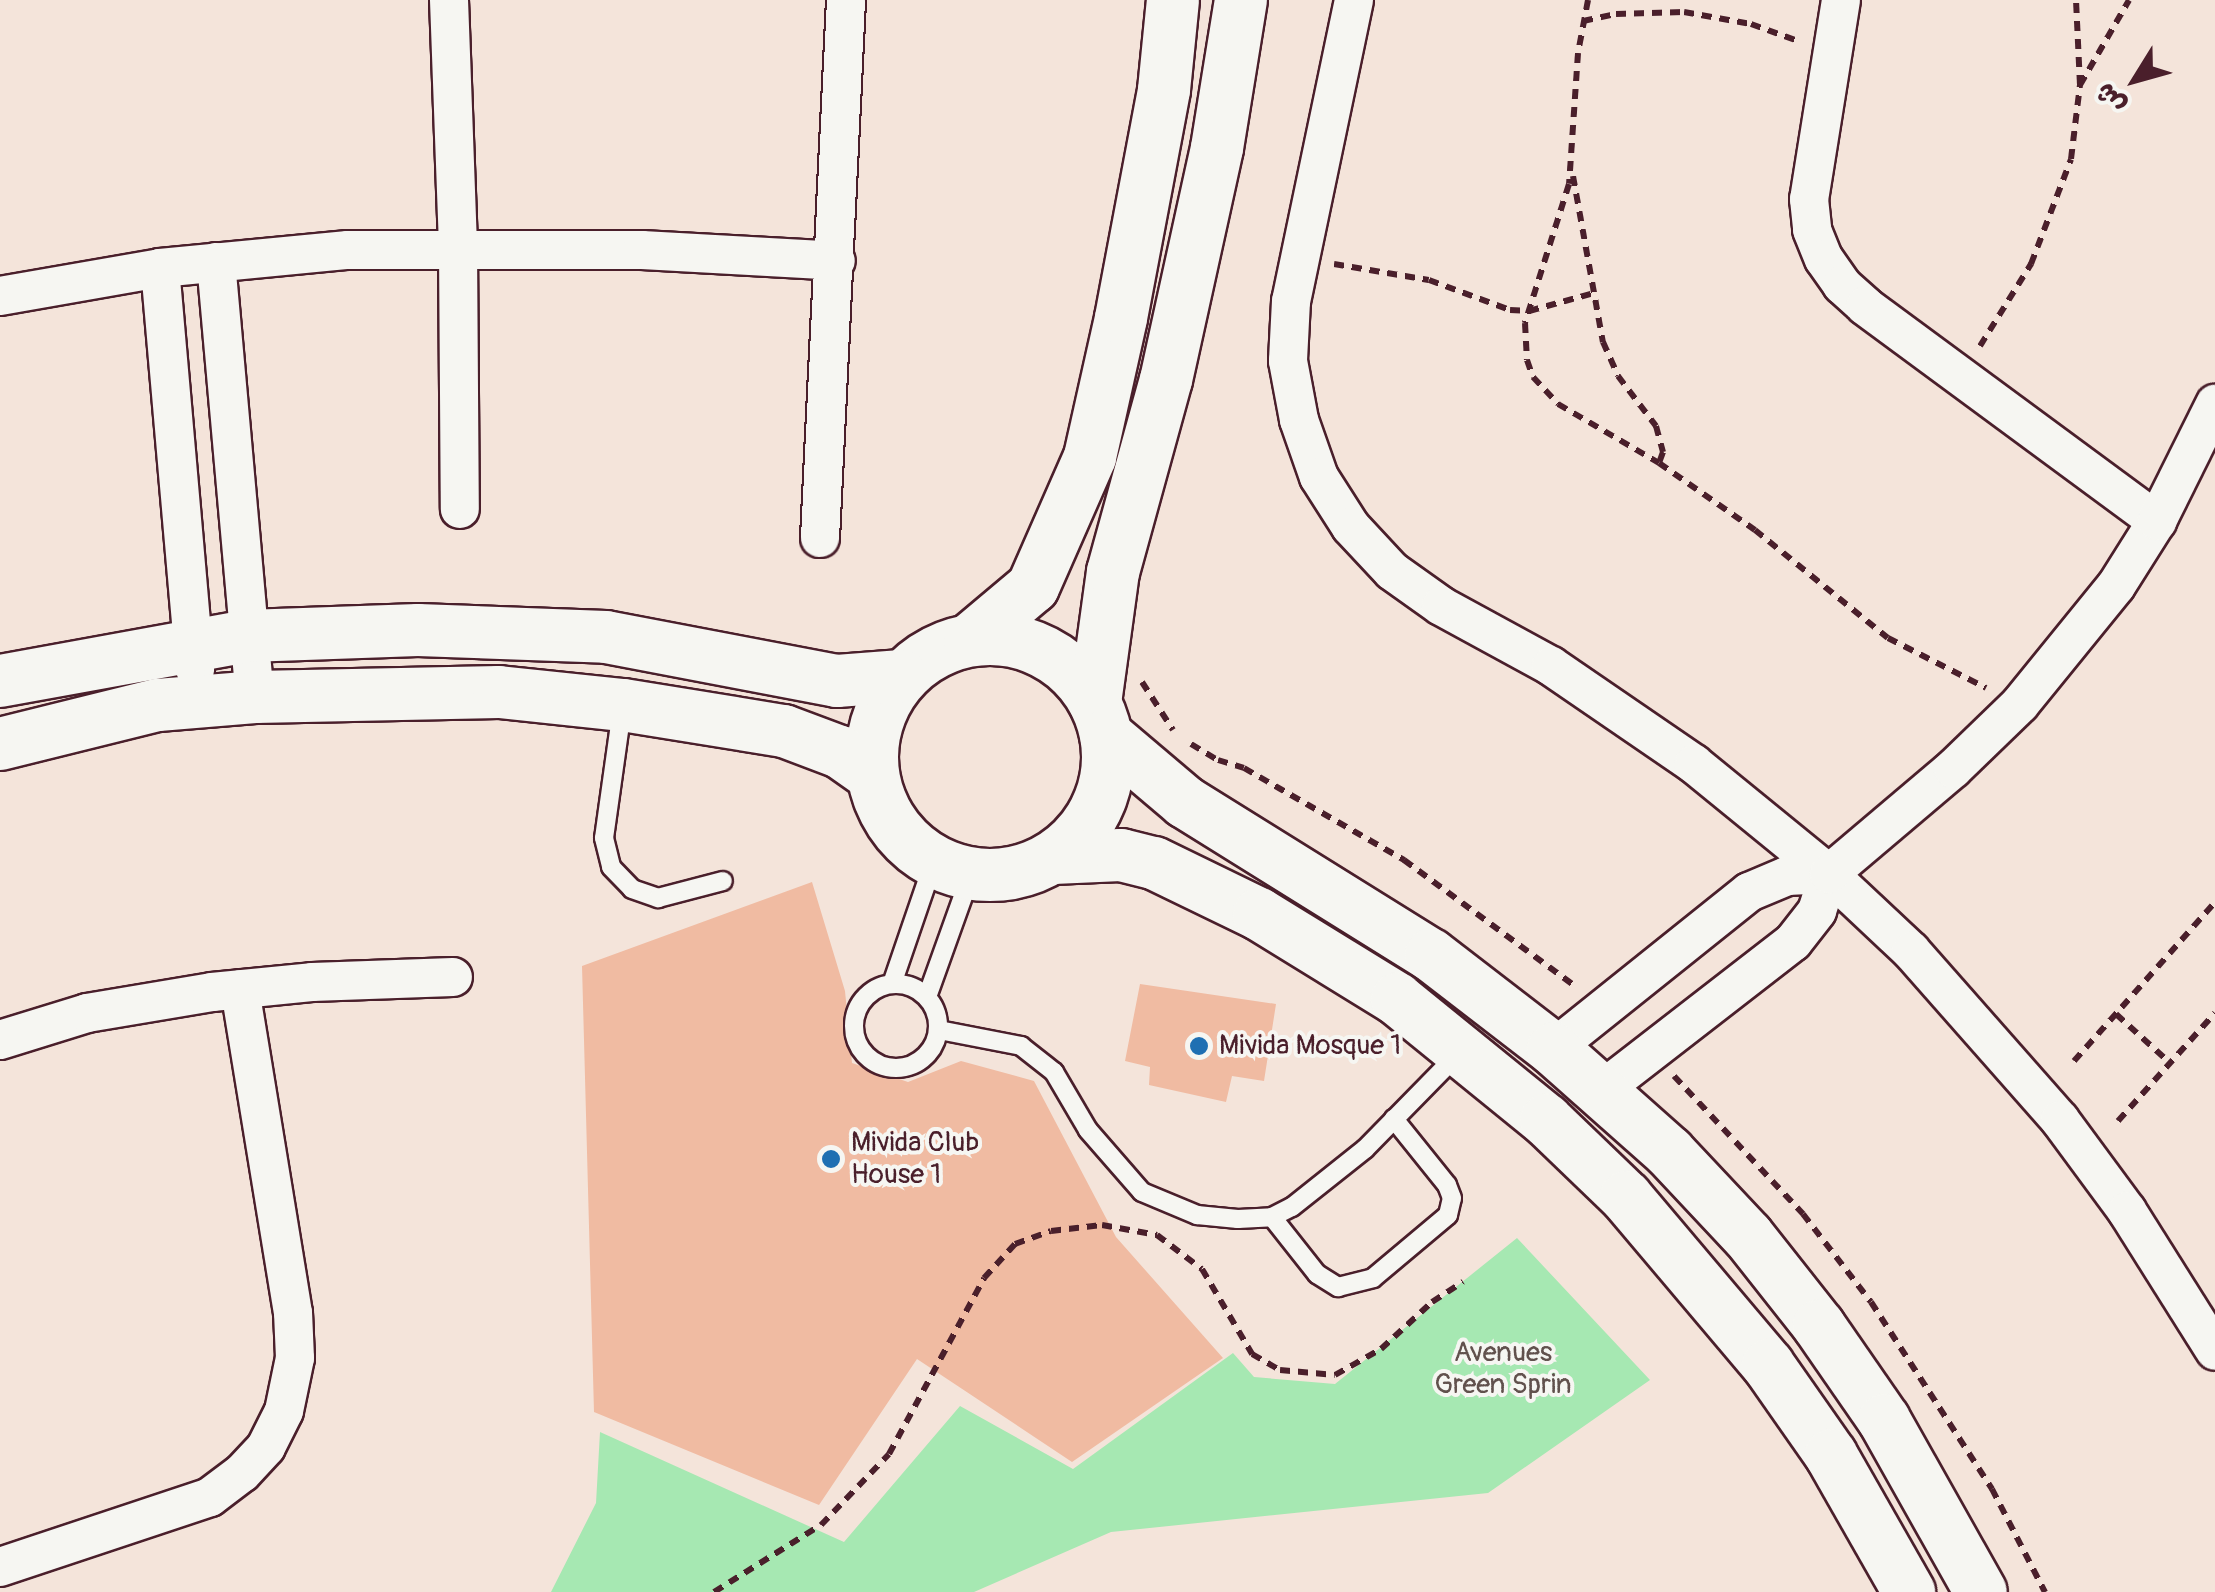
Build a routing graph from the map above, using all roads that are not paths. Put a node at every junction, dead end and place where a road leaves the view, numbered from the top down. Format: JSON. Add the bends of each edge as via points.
{"nodes":[{"id":1,"x":449,"y":0,"type":"edge"},
{"id":2,"x":846,"y":0,"type":"edge"},
{"id":3,"x":1173,"y":0,"type":"edge"},
{"id":4,"x":1240,"y":0,"type":"edge"},
{"id":5,"x":1354,"y":0,"type":"edge"},
{"id":6,"x":1841,"y":0,"type":"edge"},
{"id":7,"x":458,"y":248,"type":"junction"},
{"id":8,"x":836,"y":261,"type":"junction"},
{"id":9,"x":216,"y":262,"type":"junction"},
{"id":10,"x":160,"y":268,"type":"junction"},
{"id":11,"x":0,"y":296,"type":"edge"},
{"id":12,"x":2215,"y":404,"type":"edge"},
{"id":13,"x":460,"y":508,"type":"dead end"},
{"id":14,"x":2157,"y":521,"type":"junction"},
{"id":15,"x":820,"y":538,"type":"dead end"},
{"id":16,"x":247,"y":636,"type":"junction"},
{"id":17,"x":970,"y":640,"type":"junction"},
{"id":18,"x":193,"y":645,"type":"junction"},
{"id":19,"x":902,"y":676,"type":"junction"},
{"id":20,"x":0,"y":681,"type":"edge"},
{"id":21,"x":255,"y":696,"type":"junction"},
{"id":22,"x":198,"y":702,"type":"junction"},
{"id":23,"x":623,"y":705,"type":"junction"},
{"id":24,"x":1100,"y":719,"type":"junction"},
{"id":25,"x":0,"y":744,"type":"edge"},
{"id":26,"x":872,"y":774,"type":"junction"},
{"id":27,"x":1053,"y":858,"type":"junction"},
{"id":28,"x":952,"y":868,"type":"junction"},
{"id":29,"x":1829,"y":874,"type":"junction"},
{"id":30,"x":723,"y":880,"type":"dead end"},
{"id":31,"x":453,"y":977,"type":"dead end"},
{"id":32,"x":892,"y":984,"type":"junction"},
{"id":33,"x":240,"y":989,"type":"junction"},
{"id":34,"x":928,"y":997,"type":"junction"},
{"id":35,"x":939,"y":1030,"type":"junction"},
{"id":36,"x":0,"y":1040,"type":"edge"},
{"id":37,"x":1462,"y":1049,"type":"junction"},
{"id":38,"x":1553,"y":1049,"type":"junction"},
{"id":39,"x":1602,"y":1090,"type":"junction"},
{"id":40,"x":1394,"y":1119,"type":"junction"},
{"id":41,"x":1272,"y":1216,"type":"junction"},
{"id":42,"x":2215,"y":1351,"type":"edge"},
{"id":43,"x":0,"y":1568,"type":"edge"},
{"id":44,"x":1909,"y":1592,"type":"edge"},
{"id":45,"x":1981,"y":1592,"type":"edge"}],
"edges":[{"from":1,"to":7,"type":"street"},
{"from":2,"to":8,"type":"street"},
{"from":3,"to":17,"type":"street","via":[[1164,90],[1090,457],[1033,587]]},
{"from":4,"to":24,"type":"street","via":[[1217,148],[1166,380],[1113,572]]},
{"from":5,"to":29,"type":"street","via":[[1291,301],[1288,361],[1298,420],[1320,476],[1351,528],[1392,571],[1623,714]]},
{"from":6,"to":14,"type":"street","via":[[1809,198],[1824,259],[1866,306]]},
{"from":7,"to":8,"type":"street"},
{"from":7,"to":9,"type":"street","via":[[298,252]]},
{"from":7,"to":13,"type":"street"},
{"from":8,"to":15,"type":"street"},
{"from":9,"to":10,"type":"street"},
{"from":9,"to":16,"type":"street"},
{"from":10,"to":11,"type":"street"},
{"from":10,"to":18,"type":"street"},
{"from":12,"to":14,"type":"street"},
{"from":14,"to":29,"type":"street","via":[[2082,632],[2020,704]]},
{"from":16,"to":18,"type":"street"},
{"from":16,"to":19,"type":"street","via":[[529,631],[606,637],[837,681]]},
{"from":16,"to":21,"type":"street"},
{"from":17,"to":19,"type":"street","via":[[933,652]]},
{"from":17,"to":24,"type":"street","via":[[1007,640],[1043,651],[1073,673]]},
{"from":18,"to":20,"type":"street"},
{"from":18,"to":22,"type":"street"},
{"from":19,"to":26,"type":"street","via":[[872,738]]},
{"from":21,"to":22,"type":"street"},
{"from":21,"to":23,"type":"street","via":[[499,692]]},
{"from":22,"to":25,"type":"street","via":[[158,705]]},
{"from":23,"to":26,"type":"street","via":[[802,736]]},
{"from":23,"to":30,"type":"lane","via":[[604,838],[611,868],[632,889],[658,898]]},
{"from":24,"to":27,"type":"street","via":[[1108,763],[1098,804],[1075,840]]},
{"from":24,"to":38,"type":"street","via":[[1185,802],[1360,907]]},
{"from":26,"to":28,"type":"street","via":[[892,825]]},
{"from":27,"to":28,"type":"street","via":[[1027,870]]},
{"from":27,"to":37,"type":"street","via":[[1122,855],[1185,877],[1329,955]]},
{"from":28,"to":32,"type":"lane"},
{"from":28,"to":34,"type":"lane"},
{"from":29,"to":38,"type":"street","via":[[1787,876],[1749,892]]},
{"from":29,"to":39,"type":"street","via":[[1817,911],[1793,942]]},
{"from":29,"to":42,"type":"street","via":[[1911,951],[2060,1120]]},
{"from":31,"to":33,"type":"street"},
{"from":32,"to":34,"type":"lane"},
{"from":32,"to":35,"type":"lane","via":[[875,990],[855,1017],[862,1051],[874,1063],[908,1068],[923,1060]]},
{"from":33,"to":36,"type":"street","via":[[87,1013]]},
{"from":33,"to":43,"type":"street","via":[[293,1313],[295,1358],[284,1410],[266,1447],[210,1497]]},
{"from":34,"to":35,"type":"lane"},
{"from":35,"to":41,"type":"lane","via":[[1022,1046],[1054,1072],[1088,1130],[1142,1192],[1198,1215]]},
{"from":37,"to":40,"type":"lane"},
{"from":37,"to":44,"type":"street","via":[[1626,1197],[1699,1278],[1831,1455]]},
{"from":38,"to":39,"type":"street"},
{"from":39,"to":45,"type":"street","via":[[1748,1236],[1820,1326],[1884,1420]]},
{"from":40,"to":41,"type":"lane","via":[[1292,1207]]},
{"from":40,"to":41,"type":"lane","via":[[1452,1198],[1448,1215],[1373,1278],[1338,1287],[1317,1274]]}]}
